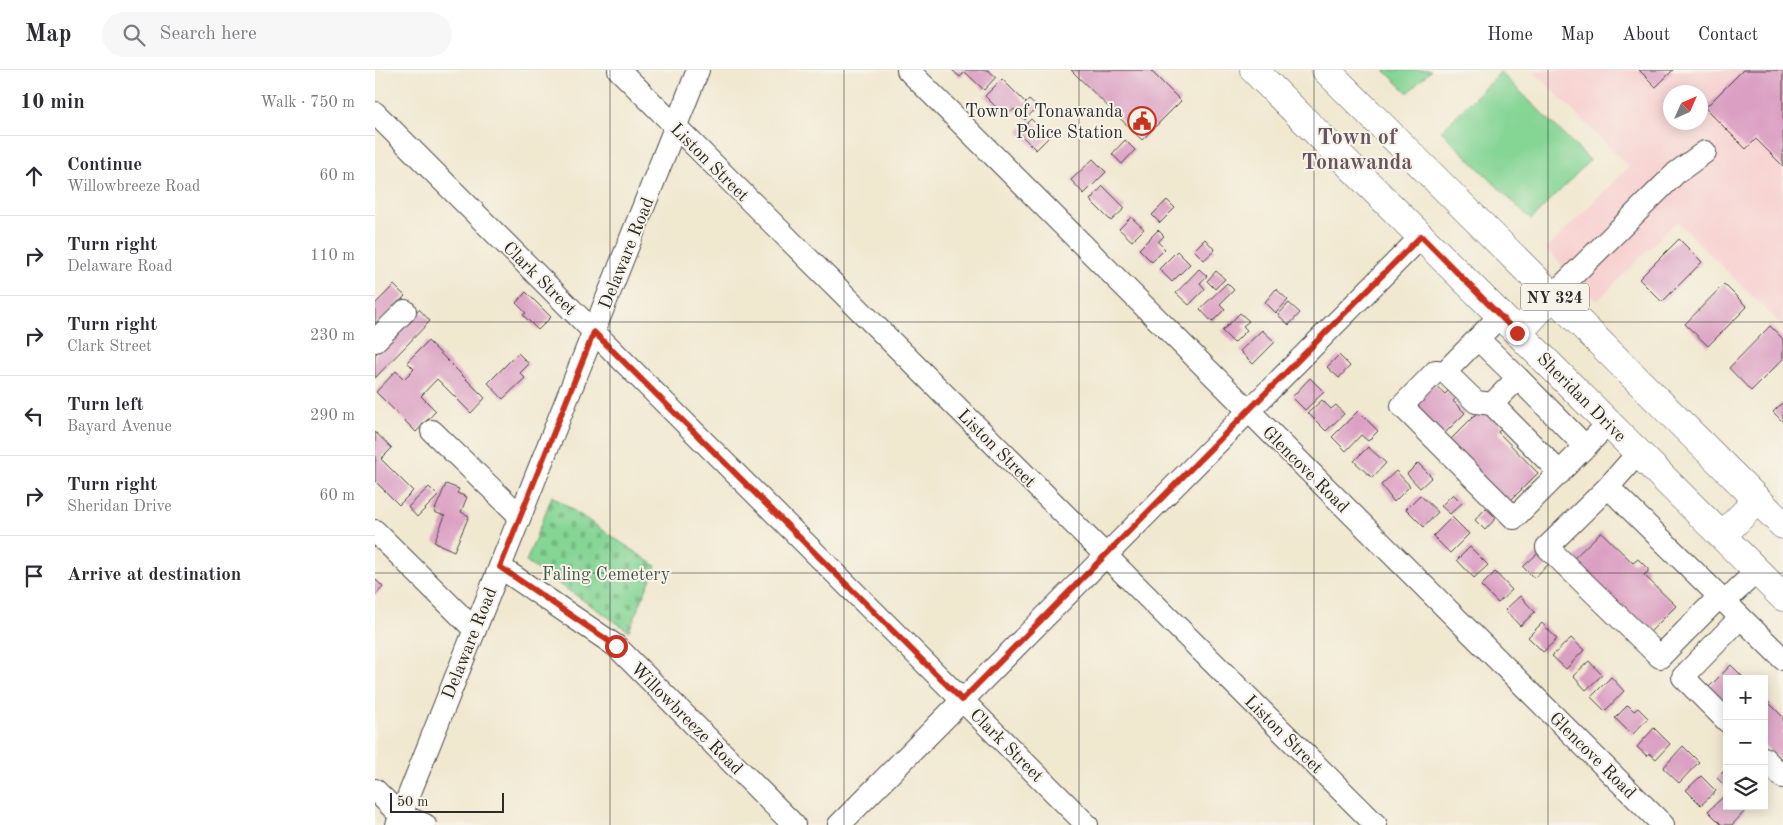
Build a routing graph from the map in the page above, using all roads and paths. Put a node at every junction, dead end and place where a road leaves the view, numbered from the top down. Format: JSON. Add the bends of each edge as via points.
{"nodes":[{"id":1,"x":619,"y":70,"type":"edge"},
{"id":2,"x":697,"y":70,"type":"edge"},
{"id":3,"x":908,"y":70,"type":"edge"},
{"id":4,"x":1254,"y":70,"type":"edge"},
{"id":5,"x":1326,"y":70,"type":"edge"},
{"id":6,"x":375,"y":113,"type":"edge"},
{"id":7,"x":676,"y":127,"type":"junction"},
{"id":8,"x":1705,"y":152,"type":"dead end"},
{"id":9,"x":1421,"y":236,"type":"junction"},
{"id":10,"x":1553,"y":295,"type":"junction"},
{"id":11,"x":405,"y":311,"type":"dead end"},
{"id":12,"x":1509,"y":324,"type":"junction"},
{"id":13,"x":594,"y":332,"type":"junction"},
{"id":14,"x":1478,"y":339,"type":"junction"},
{"id":15,"x":375,"y":340,"type":"edge"},
{"id":16,"x":1445,"y":372,"type":"junction"},
{"id":17,"x":1518,"y":378,"type":"junction"},
{"id":18,"x":1492,"y":404,"type":"junction"},
{"id":19,"x":1249,"y":412,"type":"junction"},
{"id":20,"x":1609,"y":423,"type":"junction"},
{"id":21,"x":432,"y":432,"type":"dead end"},
{"id":22,"x":1587,"y":447,"type":"junction"},
{"id":23,"x":1638,"y":453,"type":"junction"},
{"id":24,"x":1560,"y":473,"type":"junction"},
{"id":25,"x":1608,"y":487,"type":"junction"},
{"id":26,"x":1757,"y":500,"type":"junction"},
{"id":27,"x":520,"y":516,"type":"junction"},
{"id":28,"x":1783,"y":526,"type":"edge"},
{"id":29,"x":375,"y":530,"type":"edge"},
{"id":30,"x":1722,"y":536,"type":"junction"},
{"id":31,"x":1105,"y":555,"type":"junction"},
{"id":32,"x":500,"y":567,"type":"junction"},
{"id":33,"x":1757,"y":571,"type":"junction"},
{"id":34,"x":1783,"y":597,"type":"edge"},
{"id":35,"x":1721,"y":600,"type":"junction"},
{"id":36,"x":1741,"y":618,"type":"junction"},
{"id":37,"x":475,"y":630,"type":"junction"},
{"id":38,"x":1783,"y":659,"type":"edge"},
{"id":39,"x":962,"y":700,"type":"junction"},
{"id":40,"x":1726,"y":720,"type":"edge"},
{"id":41,"x":1768,"y":762,"type":"edge"},
{"id":42,"x":1783,"y":777,"type":"edge"},
{"id":43,"x":375,"y":790,"type":"edge"},
{"id":44,"x":398,"y":820,"type":"edge"},
{"id":45,"x":425,"y":825,"type":"edge"},
{"id":46,"x":794,"y":825,"type":"edge"},
{"id":47,"x":839,"y":825,"type":"edge"},
{"id":48,"x":1087,"y":825,"type":"edge"},
{"id":49,"x":1376,"y":825,"type":"edge"},
{"id":50,"x":1663,"y":825,"type":"edge"}],
"edges":[{"from":1,"to":7,"type":"street","name":"Liston Street"},
{"from":2,"to":7,"type":"street","name":"Delaware Road"},
{"from":3,"to":19,"type":"street","name":"Glencove Road"},
{"from":4,"to":9,"type":"main road","name":"Sheridan Drive","number":"NY 324"},
{"from":5,"to":10,"type":"main road","number":"NY 324"},
{"from":6,"to":13,"type":"street","name":"Clark Street"},
{"from":7,"to":13,"type":"street","name":"Delaware Road"},
{"from":7,"to":31,"type":"street","name":"Liston Street"},
{"from":8,"to":10,"type":"street","via":[[1675,173]]},
{"from":9,"to":12,"type":"main road","name":"Sheridan Drive","number":"NY 324"},
{"from":9,"to":19,"type":"street"},
{"from":10,"to":12,"type":"main road"},
{"from":10,"to":26,"type":"main road","number":"NY 324"},
{"from":11,"to":15,"type":"street"},
{"from":12,"to":14,"type":"street"},
{"from":12,"to":20,"type":"main road","name":"Sheridan Drive","number":"NY 324"},
{"from":13,"to":27,"type":"street","name":"Delaware Road"},
{"from":13,"to":39,"type":"street","name":"Clark Street"},
{"from":14,"to":16,"type":"street"},
{"from":14,"to":17,"type":"street"},
{"from":16,"to":18,"type":"street","via":[[1476,402]]},
{"from":16,"to":24,"type":"street","via":[[1436,371],[1402,406],[1515,518]]},
{"from":17,"to":18,"type":"street"},
{"from":17,"to":22,"type":"street"},
{"from":18,"to":24,"type":"street"},
{"from":19,"to":31,"type":"street"},
{"from":19,"to":50,"type":"street","name":"Glencove Road"},
{"from":20,"to":22,"type":"street"},
{"from":20,"to":23,"type":"main road","name":"Sheridan Drive","number":"NY 324"},
{"from":21,"to":27,"type":"street"},
{"from":22,"to":24,"type":"street"},
{"from":23,"to":25,"type":"street"},
{"from":23,"to":30,"type":"main road","name":"Sheridan Drive","number":"NY 324"},
{"from":25,"to":35,"type":"street"},
{"from":25,"to":35,"type":"street","via":[[1547,547],[1660,657]]},
{"from":26,"to":28,"type":"main road","number":"NY 324"},
{"from":26,"to":30,"type":"main road"},
{"from":27,"to":32,"type":"street","name":"Delaware Road"},
{"from":29,"to":37,"type":"street"},
{"from":30,"to":33,"type":"main road","name":"Sheridan Drive","number":"NY 324"},
{"from":31,"to":39,"type":"street"},
{"from":31,"to":49,"type":"street","name":"Liston Street"},
{"from":32,"to":37,"type":"street","name":"Delaware Road"},
{"from":32,"to":46,"type":"street","name":"Willowbreeze Road","via":[[616,646]]},
{"from":33,"to":34,"type":"main road","name":"Sheridan Drive","number":"NY 324"},
{"from":33,"to":35,"type":"street"},
{"from":35,"to":36,"type":"street"},
{"from":36,"to":38,"type":"street"},
{"from":36,"to":40,"type":"street","via":[[1683,677]]},
{"from":37,"to":44,"type":"street","name":"Delaware Road"},
{"from":39,"to":47,"type":"street"},
{"from":39,"to":48,"type":"street","name":"Clark Street"},
{"from":41,"to":42,"type":"street"},
{"from":43,"to":44,"type":"street"},
{"from":44,"to":45,"type":"street"}]}
